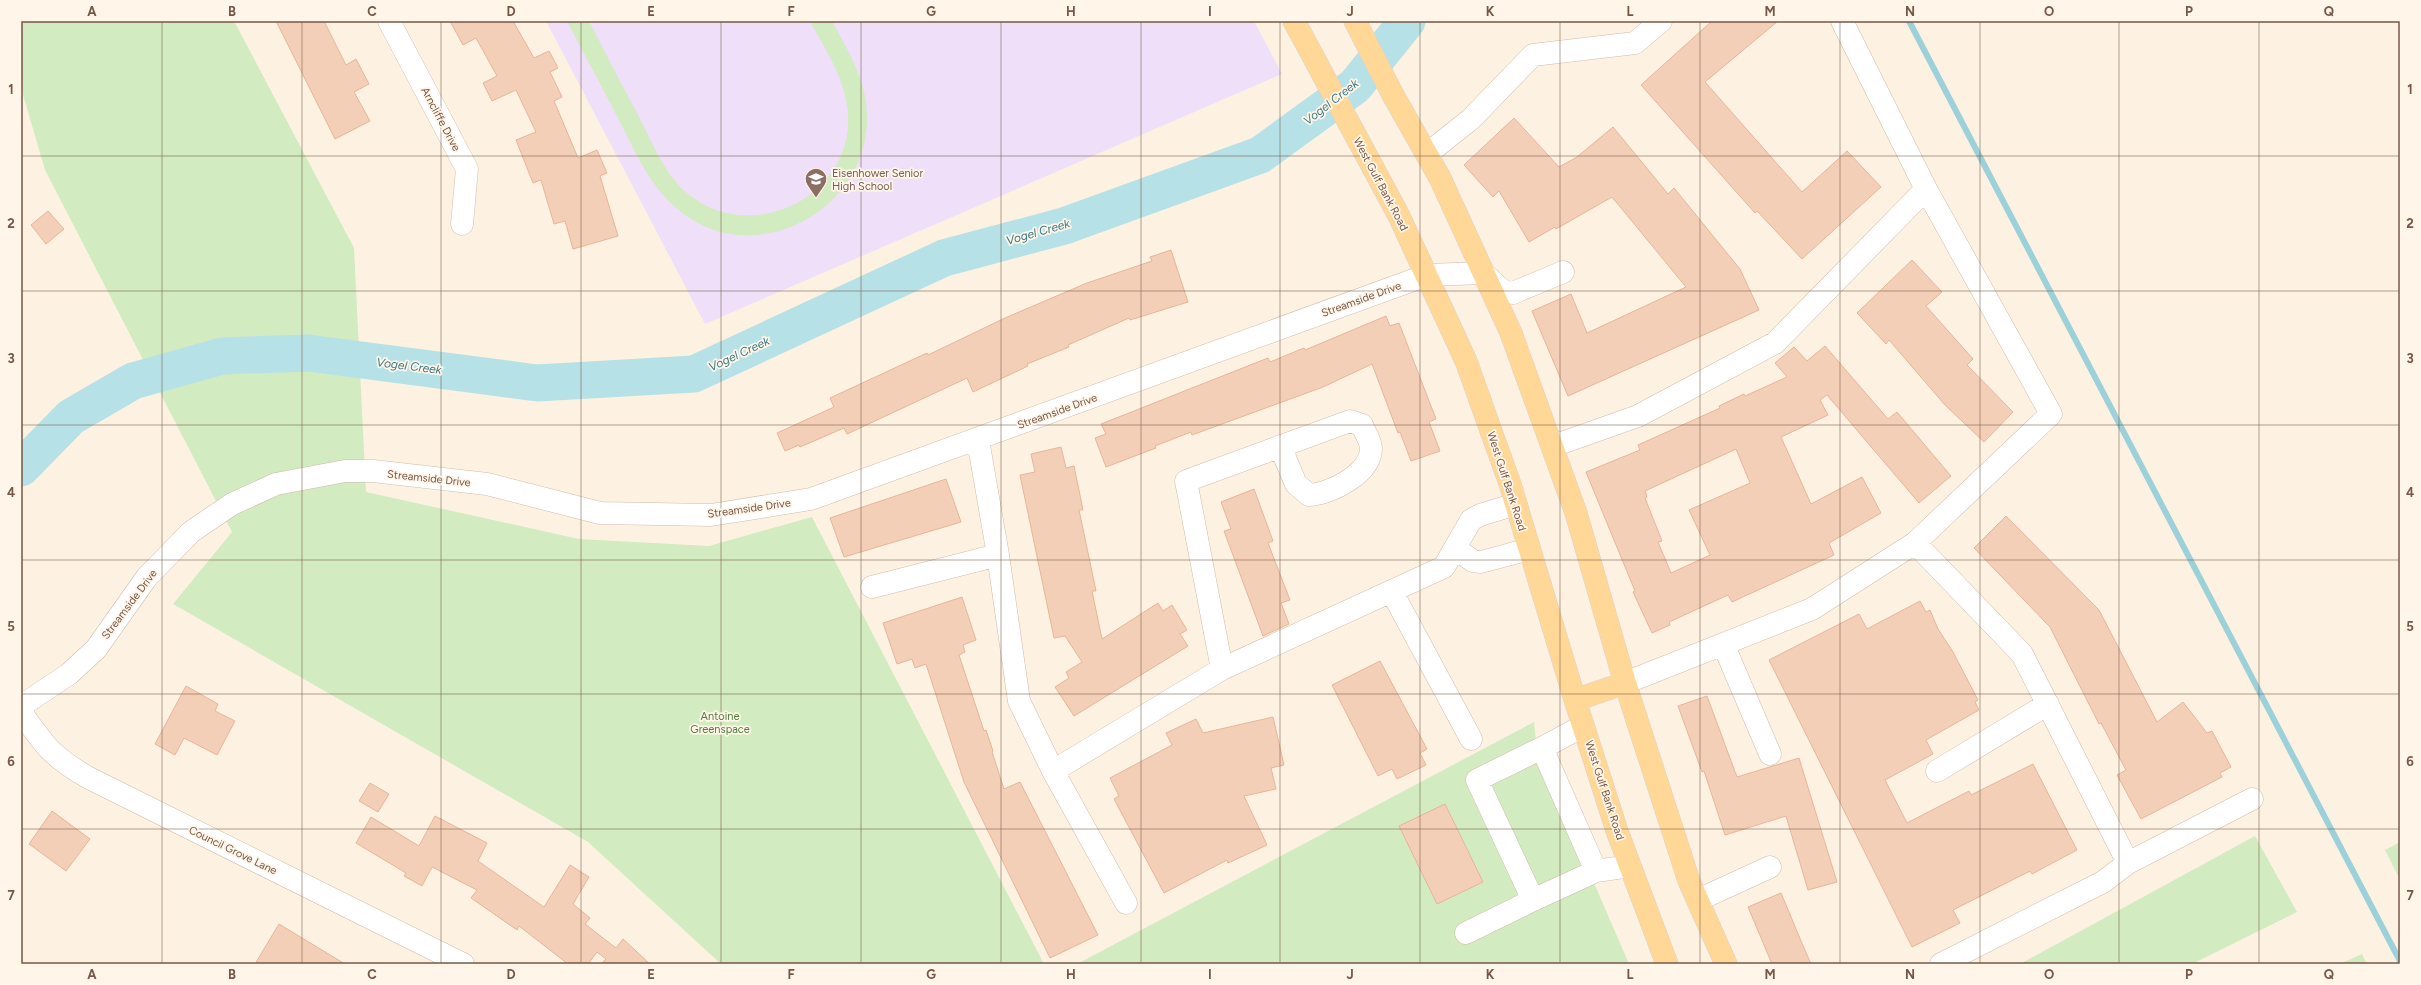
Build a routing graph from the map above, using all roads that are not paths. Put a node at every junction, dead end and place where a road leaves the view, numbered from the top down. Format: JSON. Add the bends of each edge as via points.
{"nodes":[{"id":1,"x":389,"y":21,"type":"edge"},
{"id":2,"x":1294,"y":21,"type":"edge"},
{"id":3,"x":1355,"y":21,"type":"edge"},
{"id":4,"x":1661,"y":21,"type":"edge"},
{"id":5,"x":1842,"y":21,"type":"edge"},
{"id":6,"x":1427,"y":154,"type":"junction"},
{"id":7,"x":1926,"y":189,"type":"junction"},
{"id":8,"x":462,"y":224,"type":"dead end"},
{"id":9,"x":1563,"y":272,"type":"dead end"},
{"id":10,"x":1483,"y":273,"type":"junction"},
{"id":11,"x":1427,"y":275,"type":"junction"},
{"id":12,"x":978,"y":440,"type":"junction"},
{"id":13,"x":1280,"y":446,"type":"dead end"},
{"id":14,"x":1553,"y":446,"type":"junction"},
{"id":15,"x":1516,"y":504,"type":"junction"},
{"id":16,"x":1915,"y":543,"type":"junction"},
{"id":17,"x":1456,"y":549,"type":"junction"},
{"id":18,"x":1529,"y":549,"type":"junction"},
{"id":19,"x":998,"y":555,"type":"junction"},
{"id":20,"x":872,"y":587,"type":"dead end"},
{"id":21,"x":1392,"y":592,"type":"junction"},
{"id":22,"x":1724,"y":646,"type":"junction"},
{"id":23,"x":1222,"y":669,"type":"junction"},
{"id":24,"x":1625,"y":683,"type":"junction"},
{"id":25,"x":1575,"y":700,"type":"junction"},
{"id":26,"x":2048,"y":704,"type":"junction"},
{"id":27,"x":21,"y":706,"type":"edge"},
{"id":28,"x":21,"y":712,"type":"edge"},
{"id":29,"x":1583,"y":726,"type":"junction"},
{"id":30,"x":1471,"y":739,"type":"dead end"},
{"id":31,"x":1542,"y":748,"type":"junction"},
{"id":32,"x":1770,"y":754,"type":"dead end"},
{"id":33,"x":1053,"y":771,"type":"junction"},
{"id":34,"x":1937,"y":771,"type":"dead end"},
{"id":35,"x":2252,"y":799,"type":"dead end"},
{"id":36,"x":2128,"y":863,"type":"junction"},
{"id":37,"x":1630,"y":866,"type":"junction"},
{"id":38,"x":1770,"y":868,"type":"dead end"},
{"id":39,"x":1596,"y":871,"type":"junction"},
{"id":40,"x":1533,"y":900,"type":"junction"},
{"id":41,"x":1698,"y":900,"type":"junction"},
{"id":42,"x":1126,"y":903,"type":"dead end"},
{"id":43,"x":1466,"y":933,"type":"dead end"},
{"id":44,"x":463,"y":964,"type":"edge"},
{"id":45,"x":1667,"y":964,"type":"edge"},
{"id":46,"x":1726,"y":964,"type":"edge"},
{"id":47,"x":1941,"y":964,"type":"edge"}],
"edges":[{"from":1,"to":8,"type":"street","name":"Arncliffe Drive","via":[[467,169]]},
{"from":2,"to":11,"type":"main road","name":"West Gulf Bank Road"},
{"from":3,"to":6,"type":"main road"},
{"from":4,"to":6,"type":"street","via":[[1635,43],[1533,55],[1470,119]]},
{"from":5,"to":7,"type":"street"},
{"from":6,"to":10,"type":"main road"},
{"from":7,"to":14,"type":"street","via":[[1776,343],[1638,416]]},
{"from":7,"to":16,"type":"street","via":[[2051,414]]},
{"from":9,"to":10,"type":"street","via":[[1513,293],[1503,291]]},
{"from":10,"to":11,"type":"street","name":"Streamside Drive"},
{"from":10,"to":14,"type":"main road","via":[[1511,333]]},
{"from":11,"to":12,"type":"street","name":"Streamside Drive"},
{"from":11,"to":15,"type":"main road","name":"West Gulf Bank Road","via":[[1466,361]]},
{"from":12,"to":19,"type":"street"},
{"from":12,"to":27,"type":"street","name":"Streamside Drive","via":[[811,499],[711,515],[600,513],[486,484],[373,471],[345,471],[276,484],[232,504],[191,532],[147,577],[96,649],[69,674]]},
{"from":13,"to":23,"type":"street","via":[[1186,481]]},
{"from":14,"to":24,"type":"main road","via":[[1576,513]]},
{"from":15,"to":17,"type":"street","via":[[1471,520]]},
{"from":15,"to":18,"type":"main road","name":"West Gulf Bank Road"},
{"from":16,"to":22,"type":"street","via":[[1812,609]]},
{"from":16,"to":26,"type":"street","via":[[2022,654]]},
{"from":17,"to":18,"type":"street","via":[[1472,561],[1481,562]]},
{"from":17,"to":21,"type":"street","via":[[1444,567]]},
{"from":18,"to":25,"type":"main road","name":"West Gulf Bank Road"},
{"from":19,"to":20,"type":"street"},
{"from":19,"to":33,"type":"street","via":[[1019,701]]},
{"from":21,"to":23,"type":"street"},
{"from":21,"to":30,"type":"street"},
{"from":22,"to":24,"type":"street"},
{"from":22,"to":32,"type":"street"},
{"from":23,"to":33,"type":"street"},
{"from":24,"to":25,"type":"main road"},
{"from":24,"to":41,"type":"main road","via":[[1689,881]]},
{"from":25,"to":29,"type":"main road","name":"West Gulf Bank Road"},
{"from":26,"to":34,"type":"street"},
{"from":26,"to":36,"type":"street"},
{"from":28,"to":44,"type":"street","name":"Council Grove Lane","via":[[49,751],[65,765]]},
{"from":29,"to":31,"type":"street"},
{"from":29,"to":37,"type":"main road","name":"West Gulf Bank Road"},
{"from":31,"to":39,"type":"street"},
{"from":31,"to":40,"type":"street","via":[[1477,780]]},
{"from":33,"to":42,"type":"street"},
{"from":35,"to":36,"type":"street"},
{"from":36,"to":47,"type":"street","via":[[2103,882]]},
{"from":37,"to":39,"type":"street"},
{"from":37,"to":45,"type":"main road","name":"West Gulf Bank Road"},
{"from":38,"to":41,"type":"street"},
{"from":39,"to":40,"type":"street"},
{"from":40,"to":43,"type":"street"},
{"from":41,"to":46,"type":"main road"}]}
